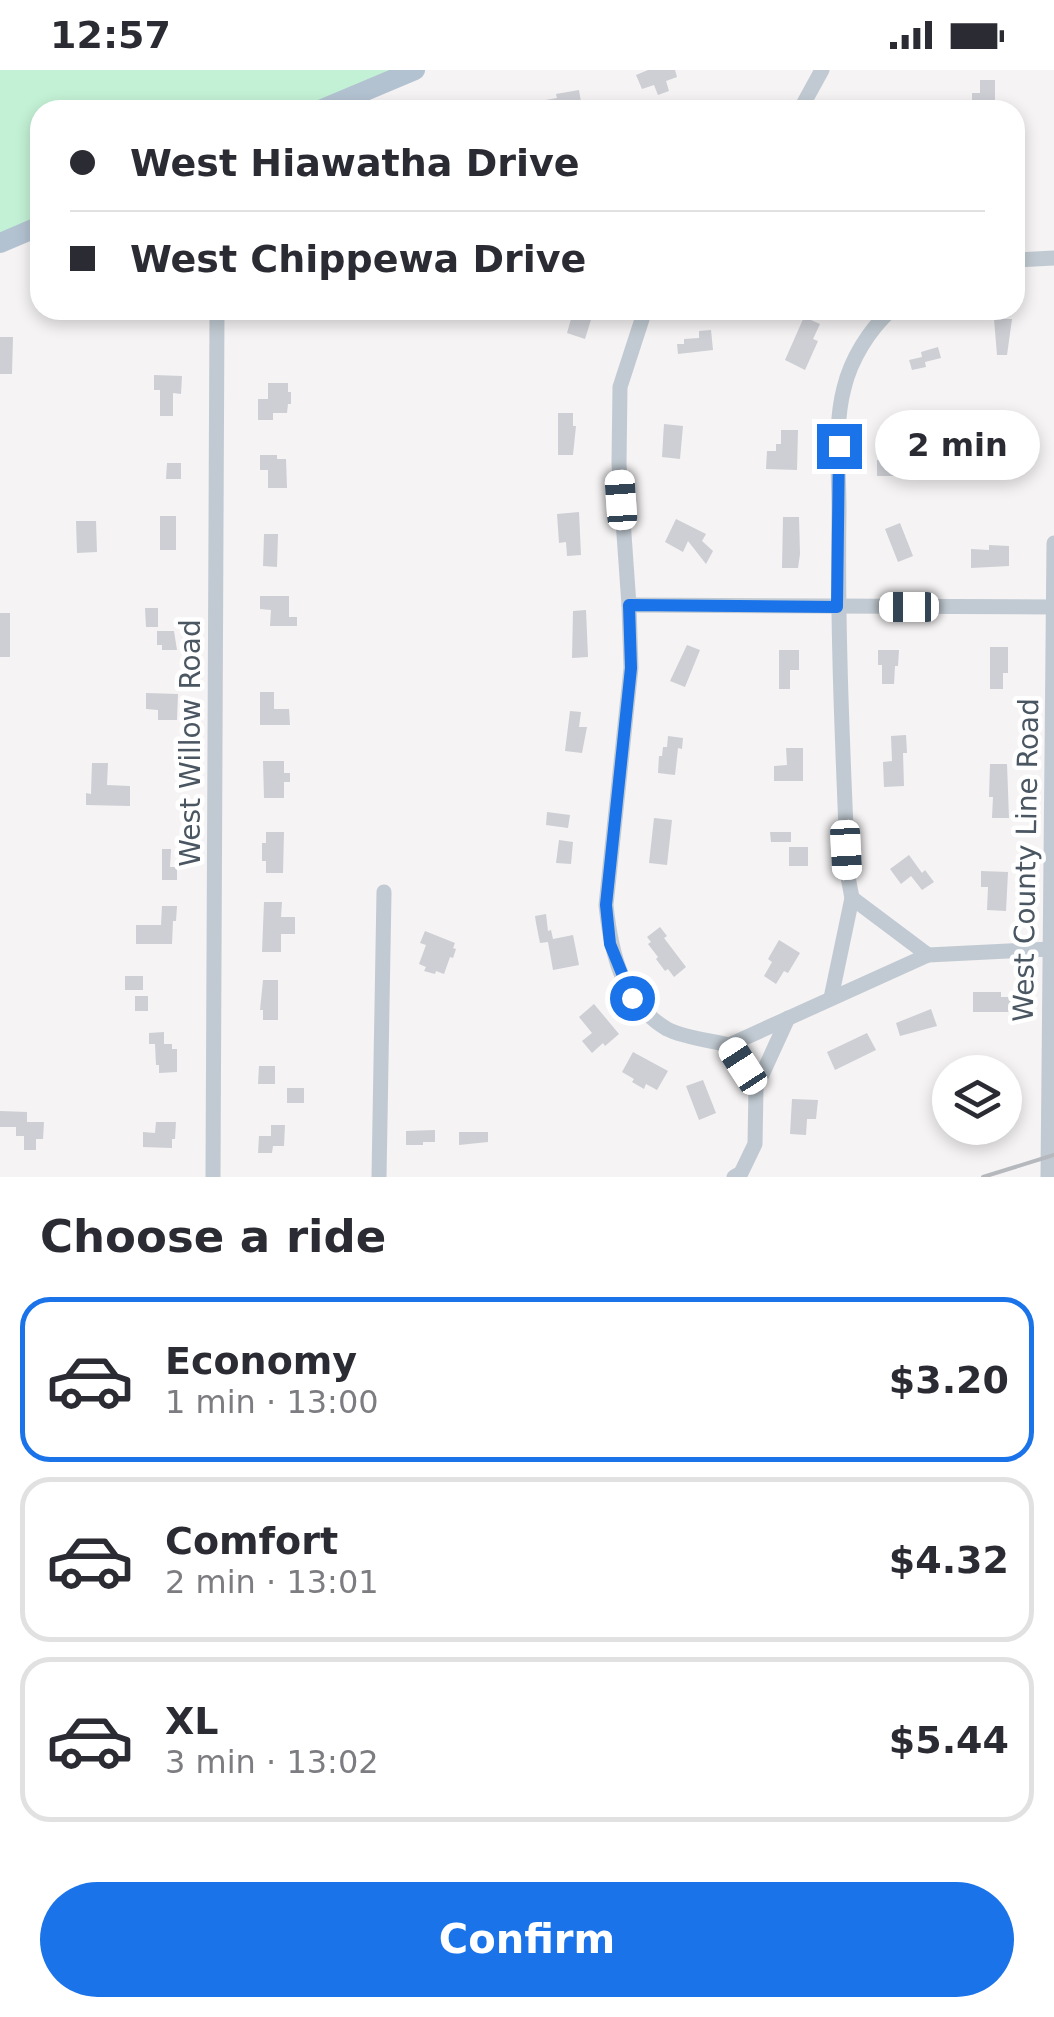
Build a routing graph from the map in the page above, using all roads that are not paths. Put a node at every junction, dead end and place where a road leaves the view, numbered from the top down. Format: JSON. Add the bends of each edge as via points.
{"nodes":[{"id":1,"x":415,"y":70,"type":"edge"},
{"id":2,"x":822,"y":70,"type":"edge"},
{"id":3,"x":344,"y":100,"type":"edge"},
{"id":4,"x":806,"y":100,"type":"edge"},
{"id":5,"x":30,"y":230,"type":"edge"},
{"id":6,"x":0,"y":243,"type":"edge"},
{"id":7,"x":1054,"y":258,"type":"edge"},
{"id":8,"x":1025,"y":259,"type":"edge"},
{"id":9,"x":217,"y":320,"type":"edge"},
{"id":10,"x":642,"y":320,"type":"edge"},
{"id":11,"x":880,"y":320,"type":"edge"},
{"id":12,"x":1054,"y":543,"type":"edge"},
{"id":13,"x":629,"y":605,"type":"junction"},
{"id":14,"x":837,"y":607,"type":"junction"},
{"id":15,"x":1054,"y":607,"type":"edge"},
{"id":16,"x":1052,"y":871,"type":"edge"},
{"id":17,"x":384,"y":892,"type":"dead end"},
{"id":18,"x":852,"y":898,"type":"junction"},
{"id":19,"x":1050,"y":950,"type":"junction"},
{"id":20,"x":928,"y":955,"type":"junction"},
{"id":21,"x":831,"y":998,"type":"junction"},
{"id":22,"x":788,"y":1018,"type":"junction"},
{"id":23,"x":729,"y":1045,"type":"junction"},
{"id":24,"x":756,"y":1088,"type":"junction"},
{"id":25,"x":213,"y":1177,"type":"edge"},
{"id":26,"x":379,"y":1177,"type":"edge"},
{"id":27,"x":734,"y":1177,"type":"edge"},
{"id":28,"x":1048,"y":1177,"type":"edge"}],
"edges":[{"from":1,"to":3,"type":"main road"},
{"from":2,"to":4,"type":"street"},
{"from":5,"to":6,"type":"main road"},
{"from":7,"to":8,"type":"street"},
{"from":9,"to":25,"type":"street","name":"West Willow Road"},
{"from":10,"to":13,"type":"street","via":[[620,387],[618,429]]},
{"from":11,"to":14,"type":"street","via":[[856,356],[839,419]]},
{"from":12,"to":15,"type":"street","name":"West County Line Road"},
{"from":13,"to":14,"type":"street"},
{"from":13,"to":23,"type":"street","via":[[631,668],[606,905],[610,944],[632,998],[668,1030]]},
{"from":14,"to":15,"type":"street"},
{"from":14,"to":18,"type":"street"},
{"from":15,"to":16,"type":"street","name":"West County Line Road"},
{"from":16,"to":19,"type":"street","name":"West County Line Road"},
{"from":17,"to":26,"type":"street"},
{"from":18,"to":20,"type":"street"},
{"from":18,"to":21,"type":"street"},
{"from":19,"to":20,"type":"street"},
{"from":19,"to":28,"type":"street","name":"West County Line Road"},
{"from":20,"to":21,"type":"street"},
{"from":21,"to":22,"type":"street"},
{"from":22,"to":23,"type":"street"},
{"from":22,"to":24,"type":"street"},
{"from":23,"to":24,"type":"street"},
{"from":24,"to":27,"type":"street","via":[[755,1144]]}]}
